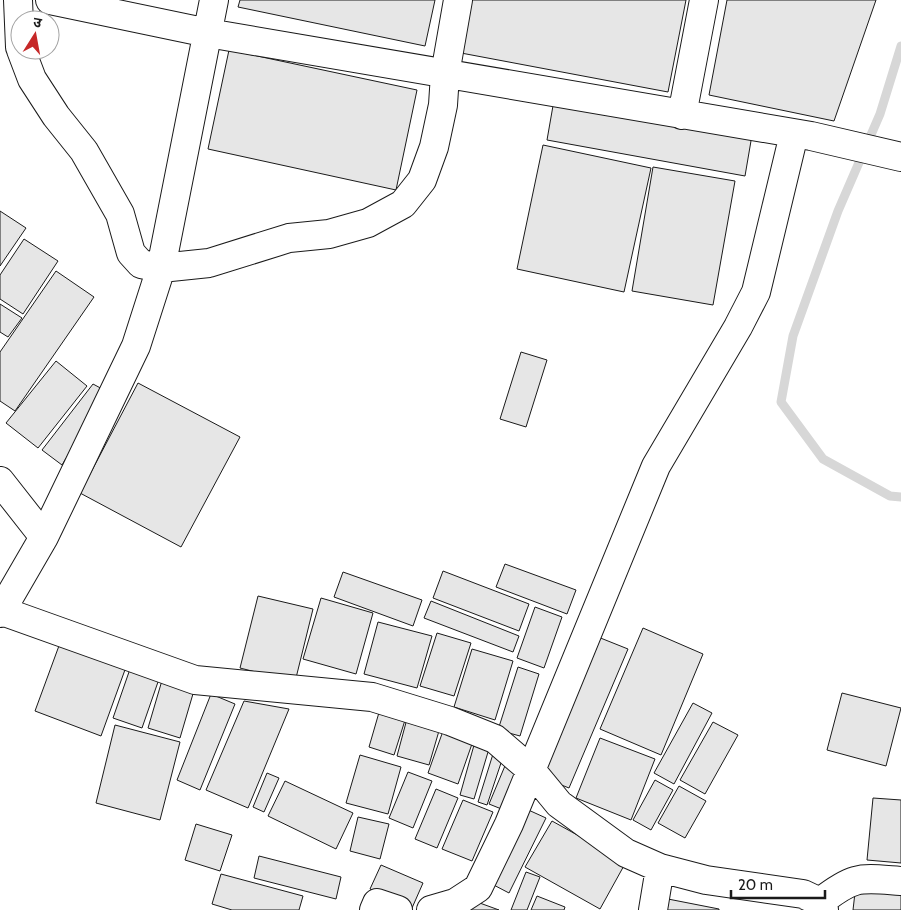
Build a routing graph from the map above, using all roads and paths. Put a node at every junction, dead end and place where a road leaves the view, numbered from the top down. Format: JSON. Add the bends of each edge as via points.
{"nodes":[{"id":1,"x":50,"y":0,"type":"edge"},
{"id":2,"x":214,"y":0,"type":"edge"},
{"id":3,"x":458,"y":0,"type":"edge"},
{"id":4,"x":704,"y":0,"type":"edge"},
{"id":5,"x":208,"y":33,"type":"junction"},
{"id":6,"x":25,"y":60,"type":"edge"},
{"id":7,"x":445,"y":74,"type":"junction"},
{"id":8,"x":682,"y":115,"type":"junction"},
{"id":9,"x":802,"y":135,"type":"junction"},
{"id":10,"x":898,"y":156,"type":"edge"},
{"id":11,"x":162,"y":268,"type":"junction"},
{"id":12,"x":0,"y":481,"type":"edge"},
{"id":13,"x":44,"y":537,"type":"junction"},
{"id":14,"x":1,"y":612,"type":"edge"},
{"id":15,"x":531,"y":770,"type":"junction"},
{"id":16,"x":660,"y":868,"type":"junction"},
{"id":17,"x":901,"y":881,"type":"edge"},
{"id":18,"x":822,"y":906,"type":"edge"},
{"id":19,"x":374,"y":910,"type":"edge"},
{"id":20,"x":398,"y":910,"type":"edge"},
{"id":21,"x":431,"y":910,"type":"edge"},
{"id":22,"x":653,"y":910,"type":"edge"}],
"edges":[{"from":1,"to":5,"type":"street"},
{"from":2,"to":5,"type":"street"},
{"from":3,"to":7,"type":"street"},
{"from":4,"to":8,"type":"street"},
{"from":5,"to":7,"type":"street"},
{"from":5,"to":11,"type":"street"},
{"from":6,"to":11,"type":"street","via":[[32,79],[84,151],[120,214],[131,253],[141,264]]},
{"from":7,"to":8,"type":"street"},
{"from":7,"to":11,"type":"street","via":[[443,105],[434,147],[422,180],[402,204],[368,223],[329,234],[289,238],[209,263]]},
{"from":8,"to":9,"type":"street"},
{"from":9,"to":10,"type":"street"},
{"from":9,"to":15,"type":"street","via":[[756,292],[656,466]]},
{"from":11,"to":13,"type":"street","via":[[136,346]]},
{"from":12,"to":13,"type":"street"},
{"from":13,"to":14,"type":"street"},
{"from":14,"to":15,"type":"street","via":[[196,680],[372,697],[408,707],[495,739]]},
{"from":15,"to":16,"type":"street","via":[[559,804],[626,854]]},
{"from":15,"to":21,"type":"street","via":[[478,888],[455,903]]},
{"from":16,"to":18,"type":"street","via":[[706,880],[803,894]]},
{"from":16,"to":22,"type":"street"},
{"from":17,"to":18,"type":"street","via":[[862,878],[842,884]]},
{"from":19,"to":20,"type":"street","via":[[377,903]]}]}
